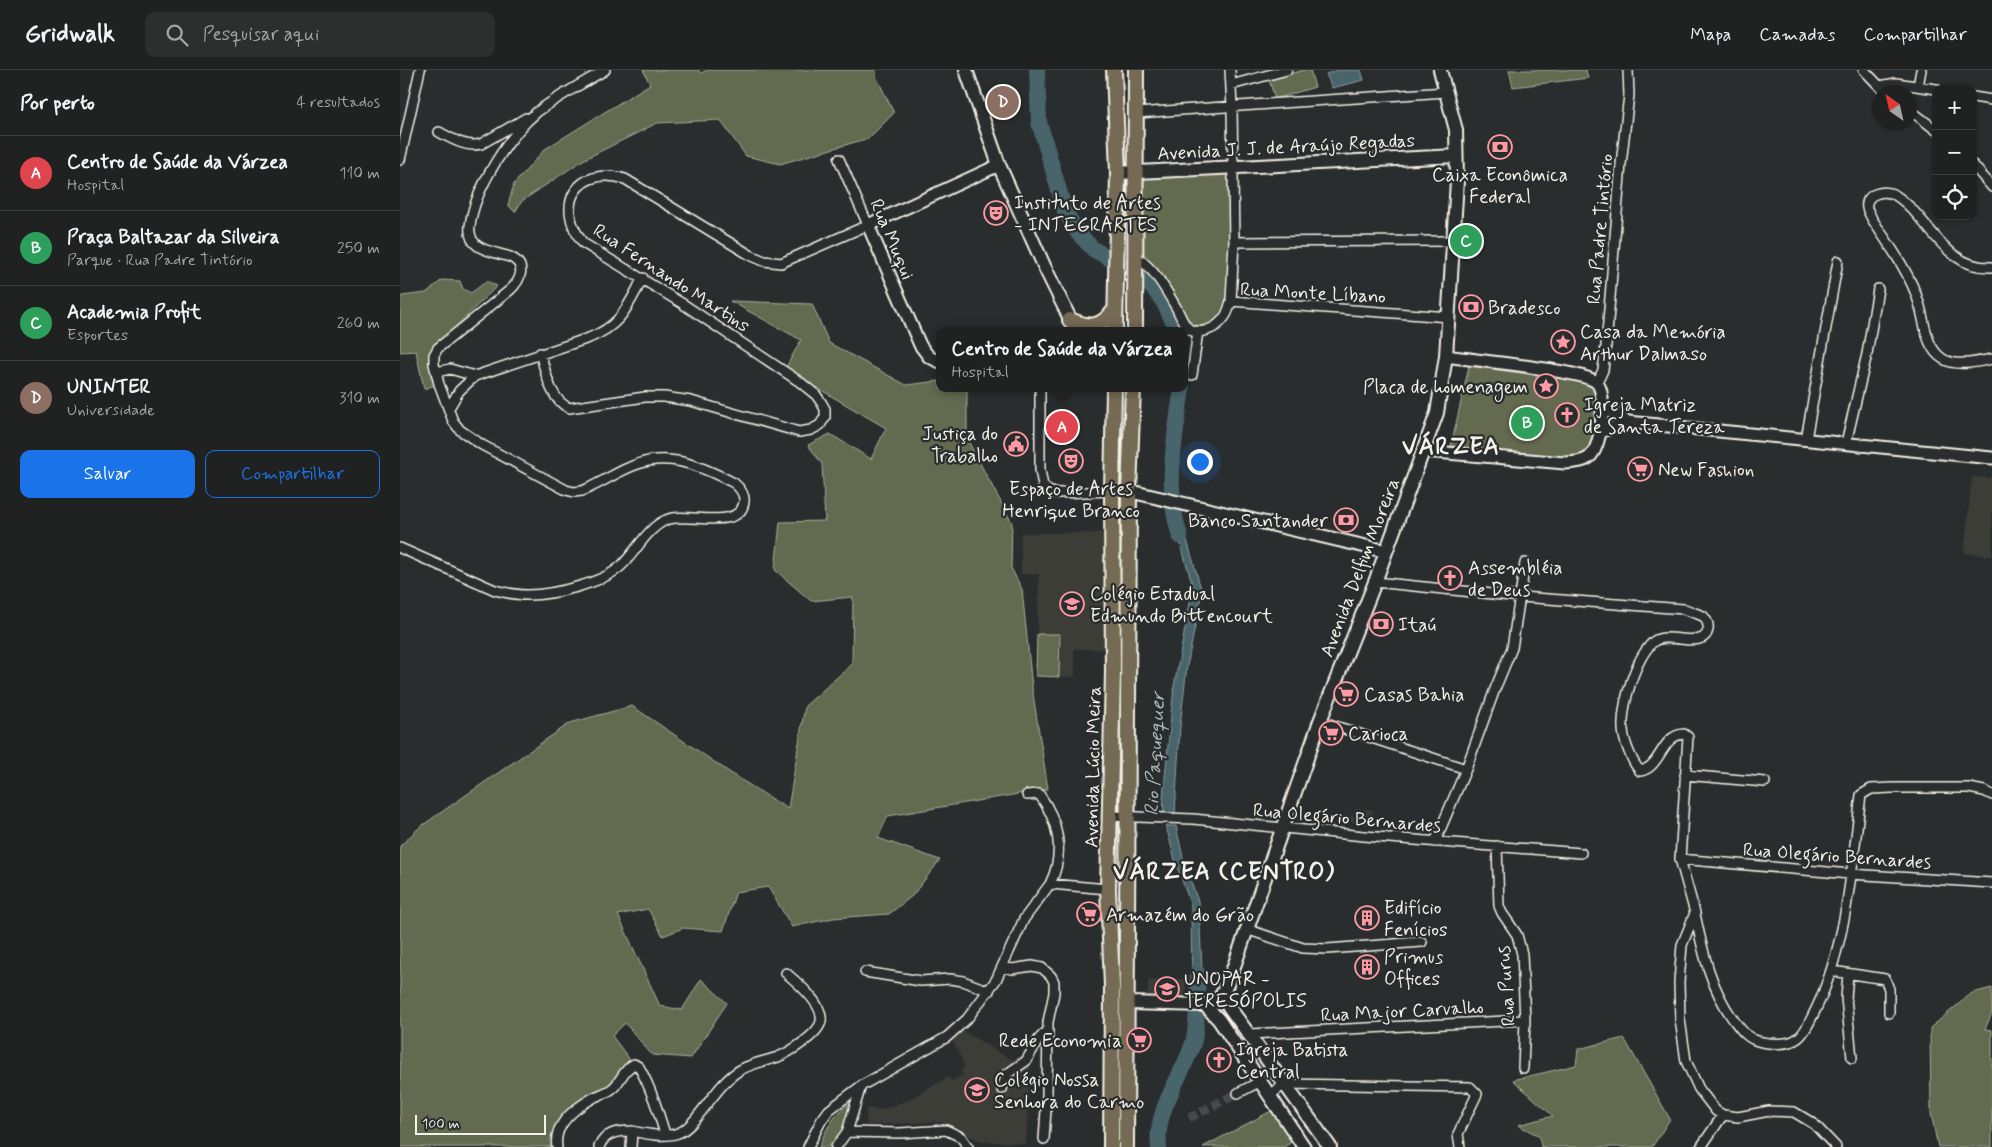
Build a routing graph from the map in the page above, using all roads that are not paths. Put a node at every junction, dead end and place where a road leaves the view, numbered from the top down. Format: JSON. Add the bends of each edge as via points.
{"nodes":[{"id":1,"x":420,"y":70,"type":"edge"},
{"id":2,"x":605,"y":70,"type":"edge"},
{"id":3,"x":966,"y":70,"type":"edge"},
{"id":4,"x":1114,"y":70,"type":"edge"},
{"id":5,"x":1136,"y":70,"type":"edge"},
{"id":6,"x":1230,"y":70,"type":"edge"},
{"id":7,"x":1287,"y":70,"type":"edge"},
{"id":8,"x":1440,"y":70,"type":"edge"},
{"id":9,"x":1628,"y":70,"type":"edge"},
{"id":10,"x":1864,"y":70,"type":"edge"},
{"id":11,"x":1920,"y":70,"type":"edge"},
{"id":12,"x":1231,"y":85,"type":"junction"},
{"id":13,"x":1878,"y":85,"type":"edge"},
{"id":14,"x":1891,"y":85,"type":"edge"},
{"id":15,"x":1911,"y":85,"type":"edge"},
{"id":16,"x":1918,"y":86,"type":"joint"},
{"id":17,"x":1932,"y":88,"type":"edge"},
{"id":18,"x":1446,"y":92,"type":"junction"},
{"id":19,"x":1977,"y":98,"type":"edge"},
{"id":20,"x":1992,"y":100,"type":"edge"},
{"id":21,"x":1232,"y":107,"type":"junction"},
{"id":22,"x":538,"y":112,"type":"junction"},
{"id":23,"x":1136,"y":113,"type":"junction"},
{"id":24,"x":1917,"y":115,"type":"edge"},
{"id":25,"x":1932,"y":127,"type":"edge"},
{"id":26,"x":439,"y":132,"type":"dead end"},
{"id":27,"x":1456,"y":156,"type":"junction"},
{"id":28,"x":839,"y":159,"type":"dead end"},
{"id":29,"x":400,"y":160,"type":"edge"},
{"id":30,"x":999,"y":165,"type":"junction"},
{"id":31,"x":1233,"y":168,"type":"junction"},
{"id":32,"x":1977,"y":170,"type":"edge"},
{"id":33,"x":1137,"y":172,"type":"junction"},
{"id":34,"x":1118,"y":173,"type":"junction"},
{"id":35,"x":1992,"y":187,"type":"edge"},
{"id":36,"x":868,"y":225,"type":"junction"},
{"id":37,"x":1453,"y":241,"type":"junction"},
{"id":38,"x":1234,"y":242,"type":"junction"},
{"id":39,"x":1136,"y":261,"type":"junction"},
{"id":40,"x":1838,"y":261,"type":"dead end"},
{"id":41,"x":1992,"y":268,"type":"edge"},
{"id":42,"x":643,"y":278,"type":"junction"},
{"id":43,"x":1878,"y":289,"type":"dead end"},
{"id":44,"x":1231,"y":301,"type":"junction"},
{"id":45,"x":1115,"y":310,"type":"junction"},
{"id":46,"x":1449,"y":317,"type":"junction"},
{"id":47,"x":1074,"y":327,"type":"edge"},
{"id":48,"x":1086,"y":327,"type":"edge"},
{"id":49,"x":1114,"y":327,"type":"edge"},
{"id":50,"x":1134,"y":327,"type":"edge"},
{"id":51,"x":1187,"y":327,"type":"edge"},
{"id":52,"x":1188,"y":328,"type":"edge"},
{"id":53,"x":1198,"y":332,"type":"junction"},
{"id":54,"x":540,"y":353,"type":"junction"},
{"id":55,"x":1446,"y":356,"type":"junction"},
{"id":56,"x":1992,"y":359,"type":"edge"},
{"id":57,"x":936,"y":360,"type":"edge"},
{"id":58,"x":436,"y":372,"type":"junction"},
{"id":59,"x":1192,"y":375,"type":"dead end"},
{"id":60,"x":475,"y":376,"type":"junction"},
{"id":61,"x":1597,"y":383,"type":"junction"},
{"id":62,"x":1040,"y":392,"type":"edge"},
{"id":63,"x":1114,"y":392,"type":"edge"},
{"id":64,"x":1133,"y":392,"type":"edge"},
{"id":65,"x":1602,"y":407,"type":"junction"},
{"id":66,"x":448,"y":408,"type":"junction"},
{"id":67,"x":1628,"y":422,"type":"junction"},
{"id":68,"x":1600,"y":432,"type":"junction"},
{"id":69,"x":1806,"y":439,"type":"junction"},
{"id":70,"x":1846,"y":443,"type":"junction"},
{"id":71,"x":1423,"y":451,"type":"junction"},
{"id":72,"x":1992,"y":458,"type":"edge"},
{"id":73,"x":1112,"y":491,"type":"junction"},
{"id":74,"x":1130,"y":491,"type":"junction"},
{"id":75,"x":400,"y":548,"type":"edge"},
{"id":76,"x":1385,"y":551,"type":"junction"},
{"id":77,"x":1525,"y":563,"type":"dead end"},
{"id":78,"x":1375,"y":582,"type":"junction"},
{"id":79,"x":1521,"y":597,"type":"junction"},
{"id":80,"x":1320,"y":721,"type":"junction"},
{"id":81,"x":1466,"y":769,"type":"junction"},
{"id":82,"x":1685,"y":775,"type":"junction"},
{"id":83,"x":1765,"y":782,"type":"dead end"},
{"id":84,"x":1992,"y":795,"type":"edge"},
{"id":85,"x":1027,"y":796,"type":"dead end"},
{"id":86,"x":1110,"y":816,"type":"junction"},
{"id":87,"x":1127,"y":816,"type":"junction"},
{"id":88,"x":1282,"y":828,"type":"junction"},
{"id":89,"x":1435,"y":842,"type":"junction"},
{"id":90,"x":1496,"y":846,"type":"junction"},
{"id":91,"x":1581,"y":853,"type":"dead end"},
{"id":92,"x":1680,"y":859,"type":"junction"},
{"id":93,"x":1850,"y":874,"type":"junction"},
{"id":94,"x":1992,"y":881,"type":"edge"},
{"id":95,"x":1050,"y":884,"type":"junction"},
{"id":96,"x":1108,"y":889,"type":"junction"},
{"id":97,"x":1695,"y":913,"type":"junction"},
{"id":98,"x":1246,"y":929,"type":"junction"},
{"id":99,"x":1422,"y":942,"type":"dead end"},
{"id":100,"x":1003,"y":967,"type":"junction"},
{"id":101,"x":1832,"y":971,"type":"junction"},
{"id":102,"x":865,"y":972,"type":"dead end"},
{"id":103,"x":786,"y":974,"type":"dead end"},
{"id":104,"x":1848,"y":974,"type":"junction"},
{"id":105,"x":989,"y":991,"type":"junction"},
{"id":106,"x":1222,"y":996,"type":"junction"},
{"id":107,"x":1128,"y":1003,"type":"junction"},
{"id":108,"x":1203,"y":1005,"type":"junction"},
{"id":109,"x":1232,"y":1010,"type":"junction"},
{"id":110,"x":1889,"y":1014,"type":"dead end"},
{"id":111,"x":1219,"y":1020,"type":"junction"},
{"id":112,"x":1525,"y":1020,"type":"junction"},
{"id":113,"x":1047,"y":1031,"type":"junction"},
{"id":114,"x":1250,"y":1034,"type":"junction"},
{"id":115,"x":1852,"y":1058,"type":"dead end"},
{"id":116,"x":1524,"y":1068,"type":"dead end"},
{"id":117,"x":1261,"y":1081,"type":"junction"},
{"id":118,"x":1285,"y":1084,"type":"junction"},
{"id":119,"x":862,"y":1086,"type":"junction"},
{"id":120,"x":1002,"y":1089,"type":"dead end"},
{"id":121,"x":1238,"y":1093,"type":"tunnel mouth"},
{"id":122,"x":1270,"y":1095,"type":"junction"},
{"id":123,"x":1723,"y":1115,"type":"junction"},
{"id":124,"x":632,"y":1131,"type":"junction"},
{"id":125,"x":847,"y":1132,"type":"junction"},
{"id":126,"x":665,"y":1134,"type":"junction"},
{"id":127,"x":1044,"y":1139,"type":"dead end"},
{"id":128,"x":557,"y":1147,"type":"edge"},
{"id":129,"x":599,"y":1147,"type":"edge"},
{"id":130,"x":632,"y":1147,"type":"edge"},
{"id":131,"x":808,"y":1147,"type":"edge"},
{"id":132,"x":836,"y":1147,"type":"edge"},
{"id":133,"x":968,"y":1147,"type":"edge"},
{"id":134,"x":1111,"y":1147,"type":"edge"},
{"id":135,"x":1126,"y":1147,"type":"edge"},
{"id":136,"x":1304,"y":1147,"type":"edge"},
{"id":137,"x":1330,"y":1147,"type":"edge"},
{"id":138,"x":1460,"y":1147,"type":"edge"},
{"id":139,"x":1701,"y":1147,"type":"edge"},
{"id":140,"x":1836,"y":1147,"type":"edge"}],
"edges":[{"from":1,"to":29,"type":"street"},
{"from":2,"to":22,"type":"street"},
{"from":3,"to":30,"type":"main road"},
{"from":4,"to":34,"type":"main road"},
{"from":5,"to":23,"type":"main road"},
{"from":6,"to":12,"type":"street"},
{"from":7,"to":12,"type":"street"},
{"from":8,"to":18,"type":"main road","name":"Avenida Delfim Moreira"},
{"from":9,"to":61,"type":"street","name":"Rua Padre Tintório","via":[[1629,95],[1606,346]]},
{"from":10,"to":13,"type":"street"},
{"from":11,"to":16,"type":"street"},
{"from":12,"to":21,"type":"street"},
{"from":14,"to":15,"type":"street"},
{"from":16,"to":17,"type":"street"},
{"from":18,"to":21,"type":"street"},
{"from":18,"to":27,"type":"main road","name":"Avenida Delfim Moreira","via":[[1456,130]]},
{"from":19,"to":20,"type":"street"},
{"from":21,"to":23,"type":"street"},
{"from":21,"to":31,"type":"street"},
{"from":22,"to":26,"type":"street","via":[[475,146]]},
{"from":22,"to":58,"type":"street","via":[[513,137],[494,165],[477,202],[470,228],[476,245],[516,261],[521,275],[510,290],[438,348],[434,354]]},
{"from":23,"to":33,"type":"main road"},
{"from":24,"to":25,"type":"street"},
{"from":27,"to":31,"type":"main road","name":"Avenida J. J. de Araújo Regadas"},
{"from":27,"to":37,"type":"main road","name":"Avenida Delfim Moreira"},
{"from":28,"to":36,"type":"street","name":"Rua Muqui"},
{"from":30,"to":36,"type":"street","name":"Rua Fernando Martins"},
{"from":30,"to":47,"type":"main road"},
{"from":31,"to":33,"type":"main road","name":"Avenida J. J. de Araújo Regadas"},
{"from":31,"to":38,"type":"street"},
{"from":32,"to":35,"type":"street"},
{"from":33,"to":34,"type":"main road","name":"Avenida J. J. de Araújo Regadas"},
{"from":33,"to":39,"type":"main road"},
{"from":34,"to":45,"type":"main road"},
{"from":36,"to":42,"type":"street","name":"Rua Fernando Martins","via":[[793,259],[773,263],[750,255],[625,179],[614,176],[592,178],[574,193],[569,207],[575,233],[593,251]]},
{"from":36,"to":57,"type":"street","name":"Rua Muqui","via":[[924,352]]},
{"from":37,"to":38,"type":"street"},
{"from":37,"to":46,"type":"main road","name":"Avenida Delfim Moreira"},
{"from":38,"to":44,"type":"street"},
{"from":39,"to":50,"type":"main road"},
{"from":39,"to":51,"type":"street","via":[[1149,268],[1161,283]]},
{"from":40,"to":69,"type":"street"},
{"from":41,"to":56,"type":"street","via":[[1967,264],[1954,256],[1894,194],[1880,192],[1867,203],[1872,219],[1910,282],[1931,346],[1937,354],[1952,363]]},
{"from":42,"to":54,"type":"street","via":[[621,316],[608,330]]},
{"from":42,"to":54,"type":"street","name":"Rua Fernando Martins","via":[[816,395],[825,409],[820,425],[799,432],[691,401],[664,397],[569,408],[562,405],[553,392]]},
{"from":43,"to":70,"type":"street"},
{"from":44,"to":46,"type":"street","name":"Rua Monte Líbano"},
{"from":44,"to":53,"type":"street","name":"Rua Monte Líbano","via":[[1224,319],[1208,330]]},
{"from":45,"to":48,"type":"main road","via":[[1095,326]]},
{"from":45,"to":49,"type":"main road"},
{"from":46,"to":55,"type":"main road","name":"Avenida Delfim Moreira"},
{"from":52,"to":53,"type":"street"},
{"from":53,"to":59,"type":"street"},
{"from":54,"to":60,"type":"street"},
{"from":55,"to":61,"type":"street","via":[[1566,373]]},
{"from":55,"to":71,"type":"main road","name":"Avenida Delfim Moreira","via":[[1437,413]]},
{"from":58,"to":60,"type":"street","via":[[450,369]]},
{"from":58,"to":66,"type":"street"},
{"from":60,"to":66,"type":"street","via":[[459,391]]},
{"from":61,"to":65,"type":"street","name":"Rua Padre Tintório","via":[[1603,395]]},
{"from":62,"to":73,"type":"street","via":[[1042,486],[1058,493]]},
{"from":63,"to":73,"type":"main road","name":"Avenida Lúcio Meira"},
{"from":64,"to":74,"type":"main road","name":"Avenida Lúcio Meira"},
{"from":65,"to":67,"type":"street"},
{"from":65,"to":68,"type":"street","name":"Rua Padre Tintório"},
{"from":66,"to":75,"type":"street","via":[[460,430],[471,439],[566,490],[582,491],[638,464],[678,460],[734,483],[744,495],[742,510],[733,518],[665,520],[621,567],[611,573],[590,584],[530,595],[495,590]]},
{"from":67,"to":68,"type":"street"},
{"from":67,"to":69,"type":"street"},
{"from":68,"to":71,"type":"street","name":"Rua Padre Tintório","via":[[1593,455],[1576,462]]},
{"from":69,"to":70,"type":"street"},
{"from":70,"to":72,"type":"street"},
{"from":71,"to":76,"type":"main road","name":"Avenida Delfim Moreira"},
{"from":73,"to":86,"type":"main road","name":"Avenida Lúcio Meira"},
{"from":74,"to":76,"type":"main road"},
{"from":74,"to":87,"type":"main road","name":"Avenida Lúcio Meira"},
{"from":76,"to":78,"type":"main road","name":"Avenida Delfim Moreira"},
{"from":77,"to":79,"type":"street"},
{"from":78,"to":79,"type":"street"},
{"from":78,"to":80,"type":"main road","name":"Avenida Delfim Moreira"},
{"from":79,"to":81,"type":"street","via":[[1512,648]]},
{"from":79,"to":82,"type":"street","via":[[1692,611],[1706,619],[1707,635],[1703,638],[1669,638],[1652,644],[1632,680],[1623,729],[1635,766],[1640,771],[1648,768],[1673,737],[1684,734],[1688,738]]},
{"from":80,"to":81,"type":"street"},
{"from":80,"to":88,"type":"main road","name":"Avenida Delfim Moreira"},
{"from":81,"to":89,"type":"street"},
{"from":82,"to":83,"type":"street"},
{"from":82,"to":92,"type":"street"},
{"from":84,"to":93,"type":"street","via":[[1969,788],[1871,789],[1861,795]]},
{"from":85,"to":95,"type":"street","via":[[1039,794],[1057,829],[1059,850]]},
{"from":86,"to":87,"type":"street","name":"Rua Olegário Bernardes"},
{"from":86,"to":96,"type":"main road","name":"Avenida Lúcio Meira"},
{"from":87,"to":88,"type":"street","name":"Rua Olegário Bernardes"},
{"from":87,"to":107,"type":"main road","name":"Avenida Lúcio Meira"},
{"from":88,"to":89,"type":"street","name":"Rua Olegário Bernardes"},
{"from":88,"to":98,"type":"main road","name":"Avenida Delfim Moreira"},
{"from":89,"to":90,"type":"street","name":"Rua Olegário Bernardes"},
{"from":90,"to":91,"type":"street","name":"Rua Olegário Bernardes"},
{"from":90,"to":112,"type":"street","name":"Rua Purus","via":[[1499,906],[1517,935],[1522,954]]},
{"from":92,"to":93,"type":"street","name":"Rua Olegário Bernardes"},
{"from":92,"to":97,"type":"street"},
{"from":93,"to":94,"type":"street","name":"Rua Olegário Bernardes"},
{"from":93,"to":101,"type":"street"},
{"from":95,"to":96,"type":"street"},
{"from":95,"to":100,"type":"street","via":[[1024,919]]},
{"from":96,"to":134,"type":"main road","name":"Avenida Lúcio Meira","via":[[1112,986]]},
{"from":97,"to":101,"type":"street","via":[[1708,972],[1716,991],[1739,1027],[1756,1041],[1780,1044],[1798,1038],[1813,1014]]},
{"from":97,"to":123,"type":"street","via":[[1682,945],[1680,960],[1682,1043],[1699,1090],[1708,1103]]},
{"from":98,"to":99,"type":"street","via":[[1303,948]]},
{"from":98,"to":106,"type":"main road","name":"Avenida Delfim Moreira"},
{"from":100,"to":105,"type":"street"},
{"from":100,"to":113,"type":"street","via":[[1037,966],[1051,976],[1055,988]]},
{"from":101,"to":104,"type":"street"},
{"from":102,"to":105,"type":"street","via":[[906,980],[950,979]]},
{"from":103,"to":126,"type":"street","via":[[807,992],[819,1010],[818,1029],[788,1052],[729,1076],[687,1127],[678,1133]]},
{"from":104,"to":110,"type":"street","via":[[1875,976],[1887,981]]},
{"from":104,"to":115,"type":"street","via":[[1846,998]]},
{"from":105,"to":119,"type":"street","via":[[967,1019],[947,1037]]},
{"from":106,"to":108,"type":"main road"},
{"from":106,"to":109,"type":"main road"},
{"from":107,"to":108,"type":"main road"},
{"from":107,"to":135,"type":"main road","name":"Avenida Lúcio Meira"},
{"from":108,"to":109,"type":"street","via":[[1220,1005]]},
{"from":108,"to":111,"type":"main road"},
{"from":109,"to":111,"type":"main road"},
{"from":109,"to":114,"type":"main road"},
{"from":111,"to":117,"type":"main road"},
{"from":112,"to":114,"type":"street","name":"Rua Major Carvalho"},
{"from":112,"to":116,"type":"street","name":"Rua Purus"},
{"from":113,"to":120,"type":"street","via":[[1026,1061],[1007,1074]]},
{"from":113,"to":127,"type":"street"},
{"from":114,"to":118,"type":"main road"},
{"from":117,"to":121,"type":"street"},
{"from":117,"to":122,"type":"main road"},
{"from":118,"to":122,"type":"street"},
{"from":118,"to":137,"type":"main road"},
{"from":118,"to":138,"type":"street","via":[[1470,1087],[1477,1094],[1458,1134]]},
{"from":119,"to":125,"type":"street"},
{"from":119,"to":131,"type":"street","via":[[829,1110]]},
{"from":122,"to":136,"type":"main road"},
{"from":123,"to":139,"type":"street"},
{"from":123,"to":140,"type":"street","via":[[1738,1117],[1769,1111],[1794,1112],[1814,1124]]},
{"from":124,"to":126,"type":"street"},
{"from":124,"to":129,"type":"street","via":[[608,1134]]},
{"from":124,"to":130,"type":"street"},
{"from":125,"to":132,"type":"street"},
{"from":125,"to":133,"type":"street","via":[[946,1130],[962,1136]]},
{"from":126,"to":128,"type":"street","via":[[643,1074],[634,1064],[626,1068],[607,1092],[594,1097],[568,1116],[556,1133]]}]}
